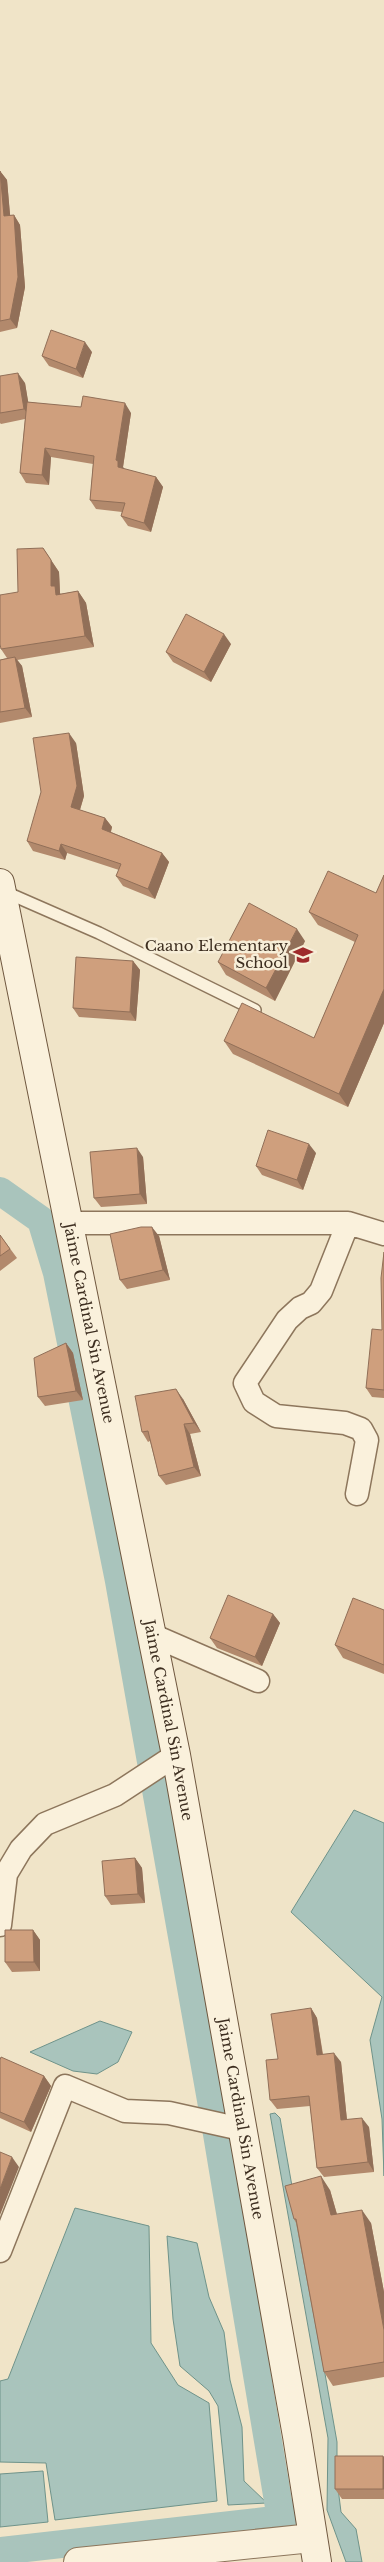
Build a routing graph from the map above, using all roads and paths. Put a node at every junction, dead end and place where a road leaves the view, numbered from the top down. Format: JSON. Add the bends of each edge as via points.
{"nodes":[{"id":1,"x":1,"y":886,"type":"edge"},
{"id":2,"x":267,"y":1016,"type":"edge"},
{"id":3,"x":69,"y":1223,"type":"junction"},
{"id":4,"x":348,"y":1223,"type":"junction"},
{"id":5,"x":384,"y":1234,"type":"edge"},
{"id":6,"x":357,"y":1494,"type":"dead end"},
{"id":7,"x":152,"y":1635,"type":"junction"},
{"id":8,"x":258,"y":1681,"type":"dead end"},
{"id":9,"x":175,"y":1756,"type":"junction"},
{"id":10,"x":0,"y":1925,"type":"edge"},
{"id":11,"x":240,"y":2129,"type":"junction"},
{"id":12,"x":0,"y":2251,"type":"edge"},
{"id":13,"x":314,"y":2550,"type":"edge"},
{"id":14,"x":78,"y":2562,"type":"edge"}],
"edges":[{"from":1,"to":2,"type":"lane"},
{"from":1,"to":3,"type":"main road","name":"Jaime Cardinal Sin Avenue"},
{"from":3,"to":4,"type":"street"},
{"from":3,"to":7,"type":"main road","name":"Jaime Cardinal Sin Avenue"},
{"from":4,"to":5,"type":"street"},
{"from":4,"to":6,"type":"street","via":[[320,1291],[311,1303],[287,1320],[245,1383],[254,1402],[276,1416],[345,1422],[361,1429],[368,1440]]},
{"from":7,"to":8,"type":"street"},
{"from":7,"to":9,"type":"main road","name":"Jaime Cardinal Sin Avenue"},
{"from":9,"to":10,"type":"street","via":[[116,1795],[45,1824],[20,1849],[6,1874]]},
{"from":9,"to":11,"type":"main road","name":"Jaime Cardinal Sin Avenue"},
{"from":11,"to":12,"type":"street","via":[[169,2113],[125,2111],[65,2086]]},
{"from":11,"to":13,"type":"main road","name":"Jaime Cardinal Sin Avenue","via":[[297,2436]]},
{"from":13,"to":14,"type":"main road"}]}
